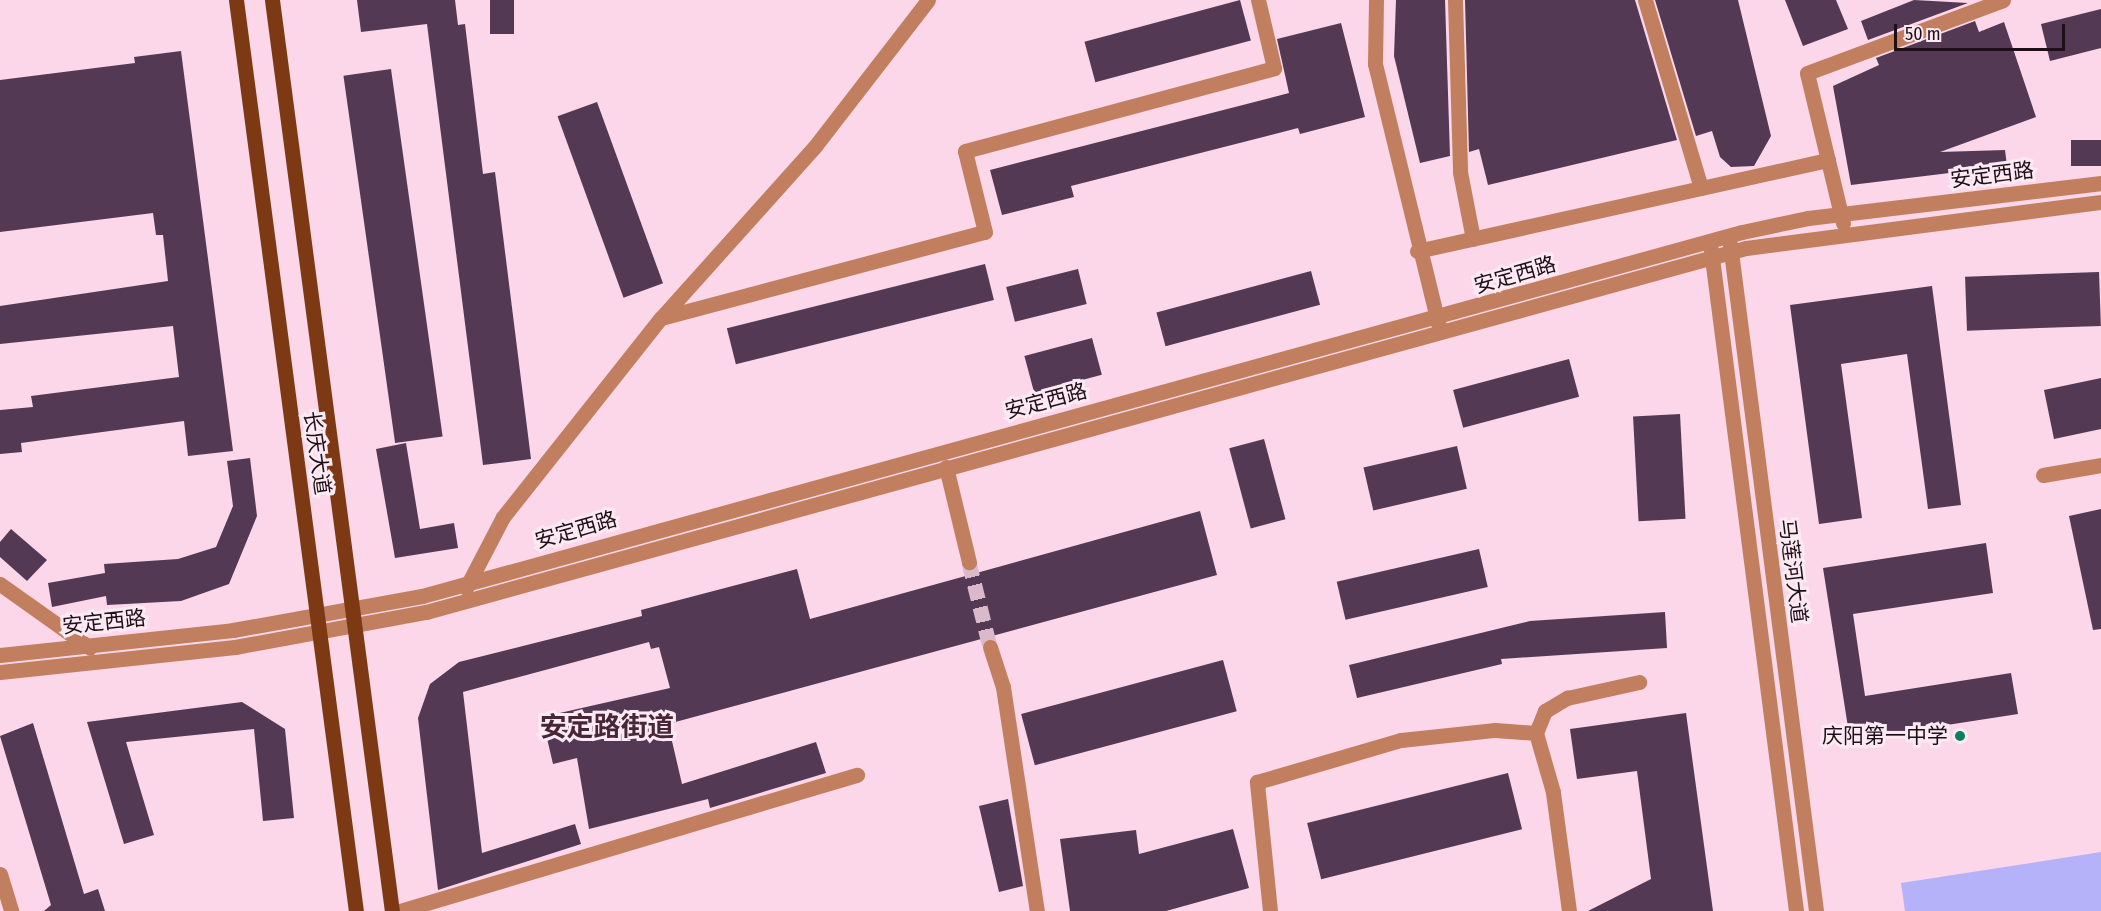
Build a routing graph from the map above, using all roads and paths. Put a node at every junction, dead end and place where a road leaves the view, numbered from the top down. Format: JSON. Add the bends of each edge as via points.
{"nodes":[{"id":1,"x":236,"y":0,"type":"edge"},
{"id":2,"x":272,"y":0,"type":"edge"},
{"id":3,"x":928,"y":0,"type":"edge"},
{"id":4,"x":1258,"y":0,"type":"edge"},
{"id":5,"x":1376,"y":0,"type":"edge"},
{"id":6,"x":1455,"y":0,"type":"edge"},
{"id":7,"x":1645,"y":0,"type":"edge"},
{"id":8,"x":2003,"y":0,"type":"edge"},
{"id":9,"x":1828,"y":160,"type":"junction"},
{"id":10,"x":2101,"y":183,"type":"edge"},
{"id":11,"x":1701,"y":188,"type":"junction"},
{"id":12,"x":2101,"y":202,"type":"edge"},
{"id":13,"x":1841,"y":214,"type":"junction"},
{"id":14,"x":1844,"y":231,"type":"junction"},
{"id":15,"x":1729,"y":236,"type":"junction"},
{"id":16,"x":1473,"y":239,"type":"junction"},
{"id":17,"x":1710,"y":241,"type":"junction"},
{"id":18,"x":1417,"y":251,"type":"junction"},
{"id":19,"x":1731,"y":253,"type":"junction"},
{"id":20,"x":1712,"y":258,"type":"junction"},
{"id":21,"x":661,"y":318,"type":"junction"},
{"id":22,"x":1437,"y":319,"type":"junction"},
{"id":23,"x":1442,"y":335,"type":"junction"},
{"id":24,"x":2101,"y":465,"type":"edge"},
{"id":25,"x":945,"y":467,"type":"junction"},
{"id":26,"x":2043,"y":475,"type":"dead end"},
{"id":27,"x":969,"y":562,"type":"tunnel mouth"},
{"id":28,"x":468,"y":582,"type":"junction"},
{"id":29,"x":0,"y":584,"type":"edge"},
{"id":30,"x":457,"y":603,"type":"junction"},
{"id":31,"x":353,"y":609,"type":"junction"},
{"id":32,"x":317,"y":616,"type":"junction"},
{"id":33,"x":355,"y":626,"type":"junction"},
{"id":34,"x":319,"y":633,"type":"junction"},
{"id":35,"x":87,"y":645,"type":"junction"},
{"id":36,"x":990,"y":647,"type":"tunnel mouth"},
{"id":37,"x":0,"y":655,"type":"edge"},
{"id":38,"x":108,"y":661,"type":"junction"},
{"id":39,"x":0,"y":672,"type":"edge"},
{"id":40,"x":1639,"y":682,"type":"dead end"},
{"id":41,"x":1536,"y":733,"type":"junction"},
{"id":42,"x":857,"y":776,"type":"dead end"},
{"id":43,"x":0,"y":874,"type":"edge"},
{"id":44,"x":11,"y":911,"type":"edge"},
{"id":45,"x":356,"y":911,"type":"edge"},
{"id":46,"x":392,"y":911,"type":"edge"},
{"id":47,"x":400,"y":911,"type":"edge"},
{"id":48,"x":1037,"y":911,"type":"edge"},
{"id":49,"x":1270,"y":911,"type":"edge"},
{"id":50,"x":1569,"y":911,"type":"edge"},
{"id":51,"x":1796,"y":911,"type":"edge"},
{"id":52,"x":1816,"y":911,"type":"edge"}],
"edges":[{"from":1,"to":32,"type":"main road","name":"长庆大道"},
{"from":2,"to":31,"type":"main road","name":"长庆大道"},
{"from":3,"to":21,"type":"street","via":[[816,145]]},
{"from":4,"to":21,"type":"street","via":[[1274,68],[965,151],[985,232]]},
{"from":5,"to":18,"type":"street","via":[[1375,64]]},
{"from":6,"to":16,"type":"street","via":[[1460,172]]},
{"from":7,"to":11,"type":"street"},
{"from":8,"to":9,"type":"street","via":[[1807,73]]},
{"from":9,"to":11,"type":"street"},
{"from":9,"to":13,"type":"street"},
{"from":10,"to":13,"type":"street","name":"安定西路"},
{"from":11,"to":16,"type":"street"},
{"from":12,"to":14,"type":"street","name":"安定西路"},
{"from":13,"to":14,"type":"street"},
{"from":13,"to":15,"type":"street","name":"安定西路"},
{"from":14,"to":19,"type":"street","name":"安定西路"},
{"from":15,"to":17,"type":"street","name":"安定西路"},
{"from":15,"to":19,"type":"street","name":"马莲河大道"},
{"from":16,"to":18,"type":"street"},
{"from":17,"to":20,"type":"street","name":"马莲河大道"},
{"from":17,"to":22,"type":"street","name":"安定西路"},
{"from":18,"to":22,"type":"street"},
{"from":19,"to":20,"type":"street","name":"安定西路"},
{"from":19,"to":52,"type":"street","name":"马莲河大道"},
{"from":20,"to":23,"type":"street","name":"安定西路"},
{"from":20,"to":51,"type":"street","name":"马莲河大道"},
{"from":21,"to":28,"type":"street","via":[[502,517]]},
{"from":22,"to":23,"type":"street"},
{"from":22,"to":28,"type":"street","name":"安定西路"},
{"from":23,"to":25,"type":"street","name":"安定西路"},
{"from":24,"to":26,"type":"street"},
{"from":25,"to":27,"type":"street"},
{"from":25,"to":30,"type":"street","name":"安定西路"},
{"from":28,"to":30,"type":"street"},
{"from":28,"to":31,"type":"street","name":"安定西路"},
{"from":29,"to":35,"type":"street"},
{"from":30,"to":33,"type":"street","name":"安定西路"},
{"from":31,"to":32,"type":"street","name":"安定西路"},
{"from":31,"to":33,"type":"main road","name":"长庆大道"},
{"from":32,"to":34,"type":"main road","name":"长庆大道"},
{"from":32,"to":35,"type":"street","name":"安定西路"},
{"from":33,"to":34,"type":"street","name":"安定西路"},
{"from":33,"to":46,"type":"main road","name":"长庆大道"},
{"from":34,"to":38,"type":"street","name":"安定西路"},
{"from":34,"to":45,"type":"main road","name":"长庆大道"},
{"from":35,"to":37,"type":"street","name":"安定西路"},
{"from":35,"to":38,"type":"street"},
{"from":36,"to":48,"type":"street","via":[[1003,687]]},
{"from":38,"to":39,"type":"street","name":"安定西路"},
{"from":40,"to":41,"type":"street","via":[[1567,698],[1545,711]]},
{"from":41,"to":49,"type":"street","via":[[1495,730],[1401,740],[1257,782]]},
{"from":41,"to":50,"type":"street","via":[[1553,792]]},
{"from":42,"to":47,"type":"street"},
{"from":43,"to":44,"type":"street"}]}
